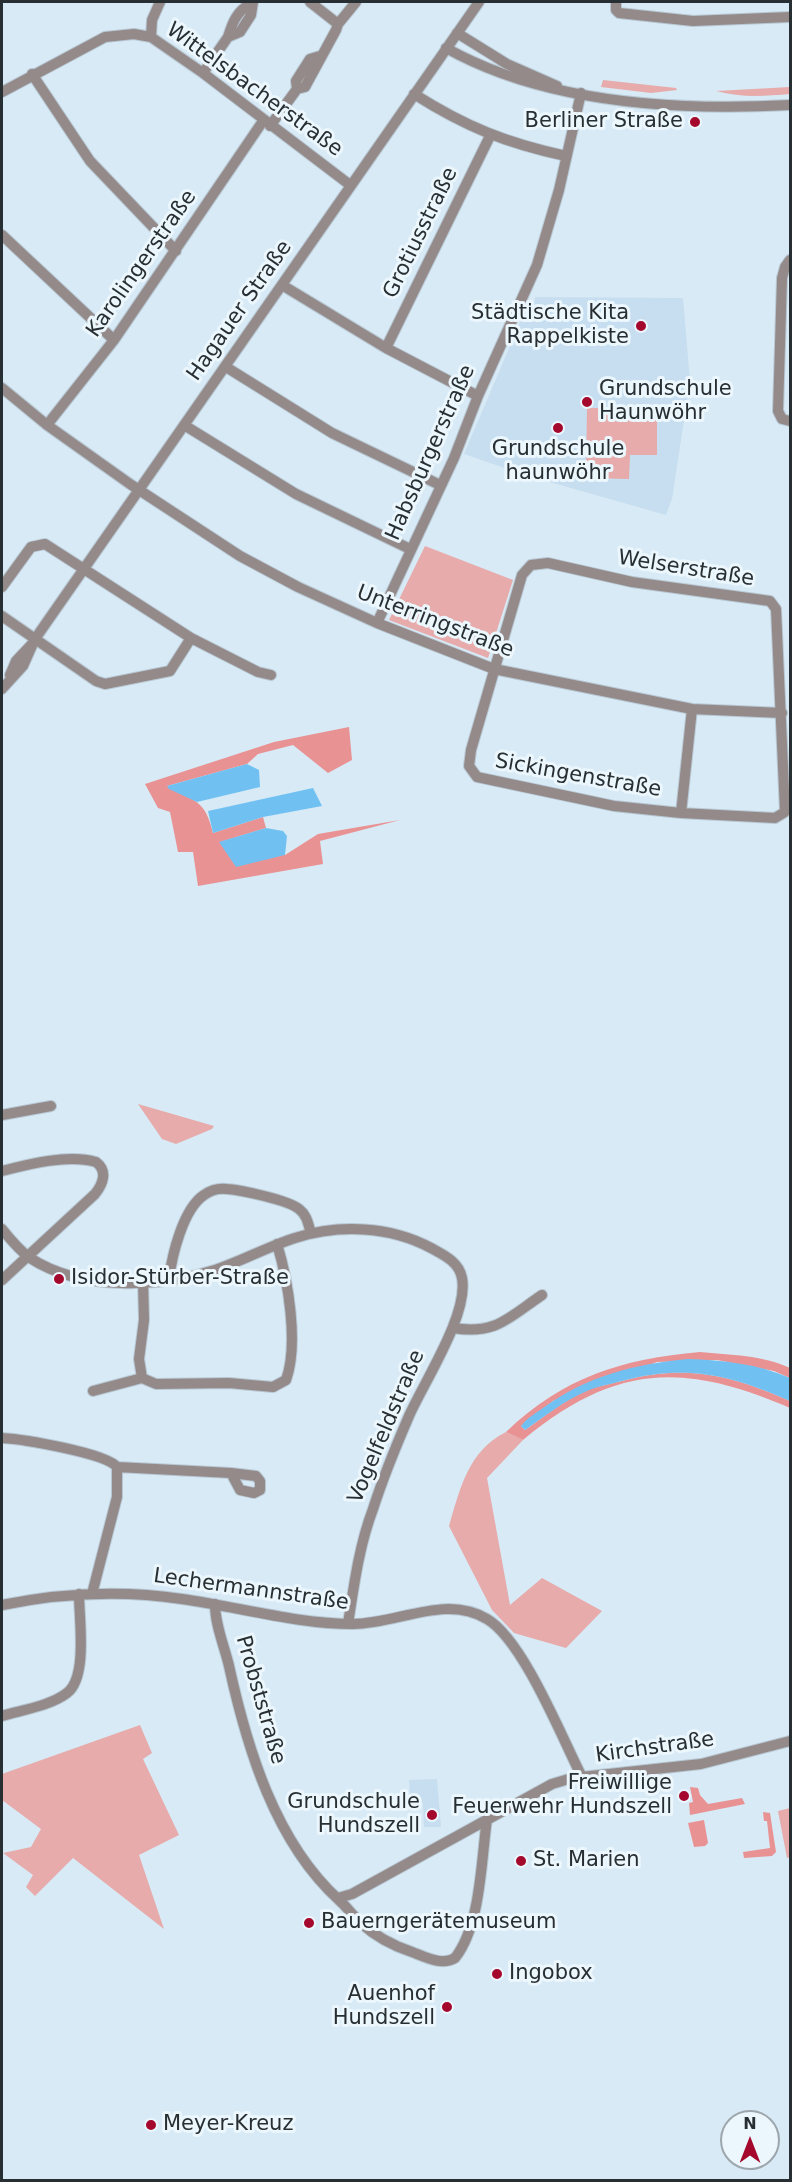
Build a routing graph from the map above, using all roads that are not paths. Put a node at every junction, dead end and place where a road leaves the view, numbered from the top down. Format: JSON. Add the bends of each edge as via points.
{"nodes":[{"id":1,"x":160,"y":2,"type":"edge"},
{"id":2,"x":310,"y":2,"type":"edge"},
{"id":3,"x":356,"y":2,"type":"edge"},
{"id":4,"x":479,"y":2,"type":"edge"},
{"id":5,"x":616,"y":2,"type":"edge"},
{"id":6,"x":251,"y":3,"type":"edge"},
{"id":7,"x":790,"y":17,"type":"edge"},
{"id":8,"x":338,"y":24,"type":"junction"},
{"id":9,"x":457,"y":33,"type":"junction"},
{"id":10,"x":151,"y":37,"type":"junction"},
{"id":11,"x":446,"y":48,"type":"junction"},
{"id":12,"x":203,"y":73,"type":"junction"},
{"id":13,"x":32,"y":74,"type":"junction"},
{"id":14,"x":562,"y":89,"type":"junction"},
{"id":15,"x":2,"y":92,"type":"edge"},
{"id":16,"x":581,"y":93,"type":"junction"},
{"id":17,"x":414,"y":94,"type":"junction"},
{"id":18,"x":790,"y":105,"type":"edge"},
{"id":19,"x":266,"y":123,"type":"junction"},
{"id":20,"x":490,"y":136,"type":"junction"},
{"id":21,"x":566,"y":156,"type":"junction"},
{"id":22,"x":350,"y":185,"type":"junction"},
{"id":23,"x":2,"y":235,"type":"edge"},
{"id":24,"x":176,"y":251,"type":"junction"},
{"id":25,"x":790,"y":260,"type":"edge"},
{"id":26,"x":282,"y":285,"type":"junction"},
{"id":27,"x":114,"y":340,"type":"junction"},
{"id":28,"x":386,"y":348,"type":"junction"},
{"id":29,"x":226,"y":367,"type":"junction"},
{"id":30,"x":2,"y":388,"type":"edge"},
{"id":31,"x":478,"y":396,"type":"junction"},
{"id":32,"x":786,"y":420,"type":"edge"},
{"id":33,"x":47,"y":425,"type":"junction"},
{"id":34,"x":184,"y":425,"type":"junction"},
{"id":35,"x":440,"y":485,"type":"junction"},
{"id":36,"x":139,"y":490,"type":"junction"},
{"id":37,"x":410,"y":549,"type":"junction"},
{"id":38,"x":84,"y":570,"type":"junction"},
{"id":39,"x":2,"y":587,"type":"edge"},
{"id":40,"x":2,"y":616,"type":"edge"},
{"id":41,"x":377,"y":623,"type":"junction"},
{"id":42,"x":191,"y":638,"type":"junction"},
{"id":43,"x":34,"y":641,"type":"junction"},
{"id":44,"x":494,"y":669,"type":"junction"},
{"id":45,"x":271,"y":675,"type":"dead end"},
{"id":46,"x":4,"y":684,"type":"edge"},
{"id":47,"x":692,"y":709,"type":"junction"},
{"id":48,"x":782,"y":713,"type":"junction"},
{"id":49,"x":785,"y":812,"type":"joint"},
{"id":50,"x":681,"y":813,"type":"junction"},
{"id":51,"x":51,"y":1106,"type":"dead end"},
{"id":52,"x":2,"y":1115,"type":"edge"},
{"id":53,"x":2,"y":1171,"type":"edge"},
{"id":54,"x":2,"y":1229,"type":"edge"},
{"id":55,"x":311,"y":1233,"type":"junction"},
{"id":56,"x":277,"y":1244,"type":"junction"},
{"id":57,"x":28,"y":1256,"type":"junction"},
{"id":58,"x":169,"y":1279,"type":"junction"},
{"id":59,"x":2,"y":1280,"type":"edge"},
{"id":60,"x":143,"y":1281,"type":"junction"},
{"id":61,"x":542,"y":1295,"type":"dead end"},
{"id":62,"x":453,"y":1328,"type":"junction"},
{"id":63,"x":142,"y":1378,"type":"junction"},
{"id":64,"x":93,"y":1392,"type":"dead end"},
{"id":65,"x":2,"y":1440,"type":"edge"},
{"id":66,"x":117,"y":1467,"type":"junction"},
{"id":67,"x":231,"y":1473,"type":"dead end"},
{"id":68,"x":79,"y":1594,"type":"junction"},
{"id":69,"x":92,"y":1594,"type":"junction"},
{"id":70,"x":215,"y":1604,"type":"junction"},
{"id":71,"x":2,"y":1605,"type":"edge"},
{"id":72,"x":348,"y":1624,"type":"junction"},
{"id":73,"x":2,"y":1716,"type":"edge"},
{"id":74,"x":790,"y":1741,"type":"edge"},
{"id":75,"x":582,"y":1777,"type":"junction"},
{"id":76,"x":486,"y":1820,"type":"junction"},
{"id":77,"x":338,"y":1898,"type":"junction"}],
"edges":[{"from":1,"to":10,"type":"street","via":[[152,20]]},
{"from":2,"to":8,"type":"street"},
{"from":3,"to":8,"type":"street"},
{"from":4,"to":9,"type":"street","name":"Hagauer Straße"},
{"from":5,"to":7,"type":"street","via":[[619,13],[693,21]]},
{"from":6,"to":12,"type":"street","via":[[250,15],[240,32],[228,37]]},
{"from":8,"to":19,"type":"street","name":"Karolingerstraße","via":[[320,56],[320,65],[305,87],[297,89]]},
{"from":9,"to":11,"type":"street","name":"Hagauer Straße"},
{"from":9,"to":14,"type":"street","via":[[507,64]]},
{"from":10,"to":12,"type":"street","name":"Wittelsbacherstraße"},
{"from":10,"to":13,"type":"street","name":"Wittelsbacherstraße","via":[[134,33],[105,37]]},
{"from":11,"to":14,"type":"street","via":[[495,71]]},
{"from":11,"to":17,"type":"street","name":"Hagauer Straße"},
{"from":12,"to":19,"type":"street","name":"Wittelsbacherstraße"},
{"from":13,"to":15,"type":"street","name":"Wittelsbacherstraße"},
{"from":13,"to":24,"type":"street","via":[[90,161]]},
{"from":14,"to":16,"type":"street"},
{"from":16,"to":18,"type":"street","via":[[652,104]]},
{"from":16,"to":21,"type":"street","name":"Habsburgerstraße"},
{"from":17,"to":20,"type":"street"},
{"from":17,"to":22,"type":"street","name":"Hagauer Straße"},
{"from":19,"to":22,"type":"street","name":"Wittelsbacherstraße"},
{"from":19,"to":24,"type":"street","name":"Karolingerstraße"},
{"from":20,"to":21,"type":"street"},
{"from":20,"to":28,"type":"street","name":"Grotiusstraße"},
{"from":21,"to":31,"type":"street","name":"Habsburgerstraße","via":[[537,265]]},
{"from":22,"to":26,"type":"street","name":"Hagauer Straße"},
{"from":23,"to":27,"type":"street"},
{"from":24,"to":27,"type":"street","name":"Karolingerstraße"},
{"from":25,"to":32,"type":"street","via":[[782,278],[778,411]]},
{"from":26,"to":28,"type":"street"},
{"from":26,"to":29,"type":"street","name":"Hagauer Straße"},
{"from":27,"to":33,"type":"street","name":"Karolingerstraße"},
{"from":28,"to":31,"type":"street"},
{"from":29,"to":34,"type":"street","name":"Hagauer Straße"},
{"from":29,"to":35,"type":"street","via":[[332,433]]},
{"from":30,"to":33,"type":"street"},
{"from":31,"to":35,"type":"street","name":"Habsburgerstraße"},
{"from":33,"to":36,"type":"street"},
{"from":34,"to":36,"type":"street","name":"Hagauer Straße"},
{"from":34,"to":37,"type":"street","via":[[296,494]]},
{"from":35,"to":37,"type":"street","name":"Habsburgerstraße"},
{"from":36,"to":38,"type":"street","name":"Hagauer Straße"},
{"from":36,"to":41,"type":"street","name":"Unterringstraße","via":[[240,556]]},
{"from":37,"to":41,"type":"street","name":"Habsburgerstraße"},
{"from":38,"to":39,"type":"street","via":[[45,544],[35,544]]},
{"from":38,"to":42,"type":"street"},
{"from":38,"to":43,"type":"street","name":"Hagauer Straße"},
{"from":40,"to":43,"type":"street"},
{"from":41,"to":44,"type":"street","name":"Unterringstraße"},
{"from":42,"to":43,"type":"street","via":[[170,671],[105,684]]},
{"from":42,"to":45,"type":"street"},
{"from":43,"to":46,"type":"street","name":"Hagauer Straße","via":[[23,666]]},
{"from":44,"to":47,"type":"street","name":"Unterringstraße"},
{"from":44,"to":48,"type":"street","name":"Welserstraße","via":[[522,574],[531,565],[548,563],[632,582],[770,601],[776,609]]},
{"from":44,"to":50,"type":"street","name":"Sickingenstraße","via":[[471,750],[469,766],[477,777],[614,806]]},
{"from":47,"to":48,"type":"street","name":"Unterringstraße"},
{"from":47,"to":50,"type":"street"},
{"from":48,"to":49,"type":"street","name":"Welserstraße"},
{"from":49,"to":50,"type":"street","name":"Sickingenstraße","via":[[775,818]]},
{"from":51,"to":52,"type":"street"},
{"from":53,"to":57,"type":"street","via":[[23,1165],[82,1160],[96,1162],[102,1169],[103,1180],[95,1194]]},
{"from":54,"to":57,"type":"street"},
{"from":55,"to":56,"type":"street"},
{"from":55,"to":58,"type":"street","via":[[305,1216],[295,1206],[233,1190],[210,1192],[202,1196],[176,1242]]},
{"from":55,"to":62,"type":"street","name":"Vogelfeldstraße","via":[[374,1230],[410,1239],[444,1255],[457,1266],[463,1281]]},
{"from":56,"to":58,"type":"street","via":[[211,1271]]},
{"from":56,"to":63,"type":"street","via":[[290,1314],[286,1380],[273,1388],[230,1383],[156,1384]]},
{"from":57,"to":59,"type":"street"},
{"from":57,"to":60,"type":"street","via":[[57,1272],[77,1277]]},
{"from":58,"to":60,"type":"street"},
{"from":60,"to":63,"type":"street","via":[[139,1359]]},
{"from":61,"to":62,"type":"street","via":[[492,1328]]},
{"from":62,"to":72,"type":"street","name":"Vogelfeldstraße","via":[[410,1414],[372,1510],[356,1568]]},
{"from":63,"to":64,"type":"street"},
{"from":65,"to":66,"type":"street","via":[[39,1443],[100,1457]]},
{"from":66,"to":67,"type":"street"},
{"from":66,"to":69,"type":"street","via":[[117,1497]]},
{"from":68,"to":69,"type":"street","name":"Lechermannstraße"},
{"from":68,"to":71,"type":"street","name":"Lechermannstraße"},
{"from":68,"to":73,"type":"street","via":[[80,1666],[76,1682],[57,1699]]},
{"from":69,"to":70,"type":"street","name":"Lechermannstraße","via":[[155,1595]]},
{"from":70,"to":72,"type":"street","name":"Lechermannstraße"},
{"from":70,"to":77,"type":"street","name":"Probststraße","via":[[239,1710],[257,1768],[308,1866]]},
{"from":72,"to":75,"type":"street","name":"Lechermannstraße","via":[[377,1623],[439,1609],[466,1610],[488,1620],[514,1648]]},
{"from":74,"to":75,"type":"street","name":"Kirchstraße","via":[[701,1764]]},
{"from":75,"to":76,"type":"street","name":"Kirchstraße","via":[[552,1784]]},
{"from":76,"to":77,"type":"street","name":"Kirchstraße"},
{"from":76,"to":77,"type":"street","name":"Probststraße","via":[[469,1930],[459,1953],[449,1962],[385,1940],[361,1923]]}]}
